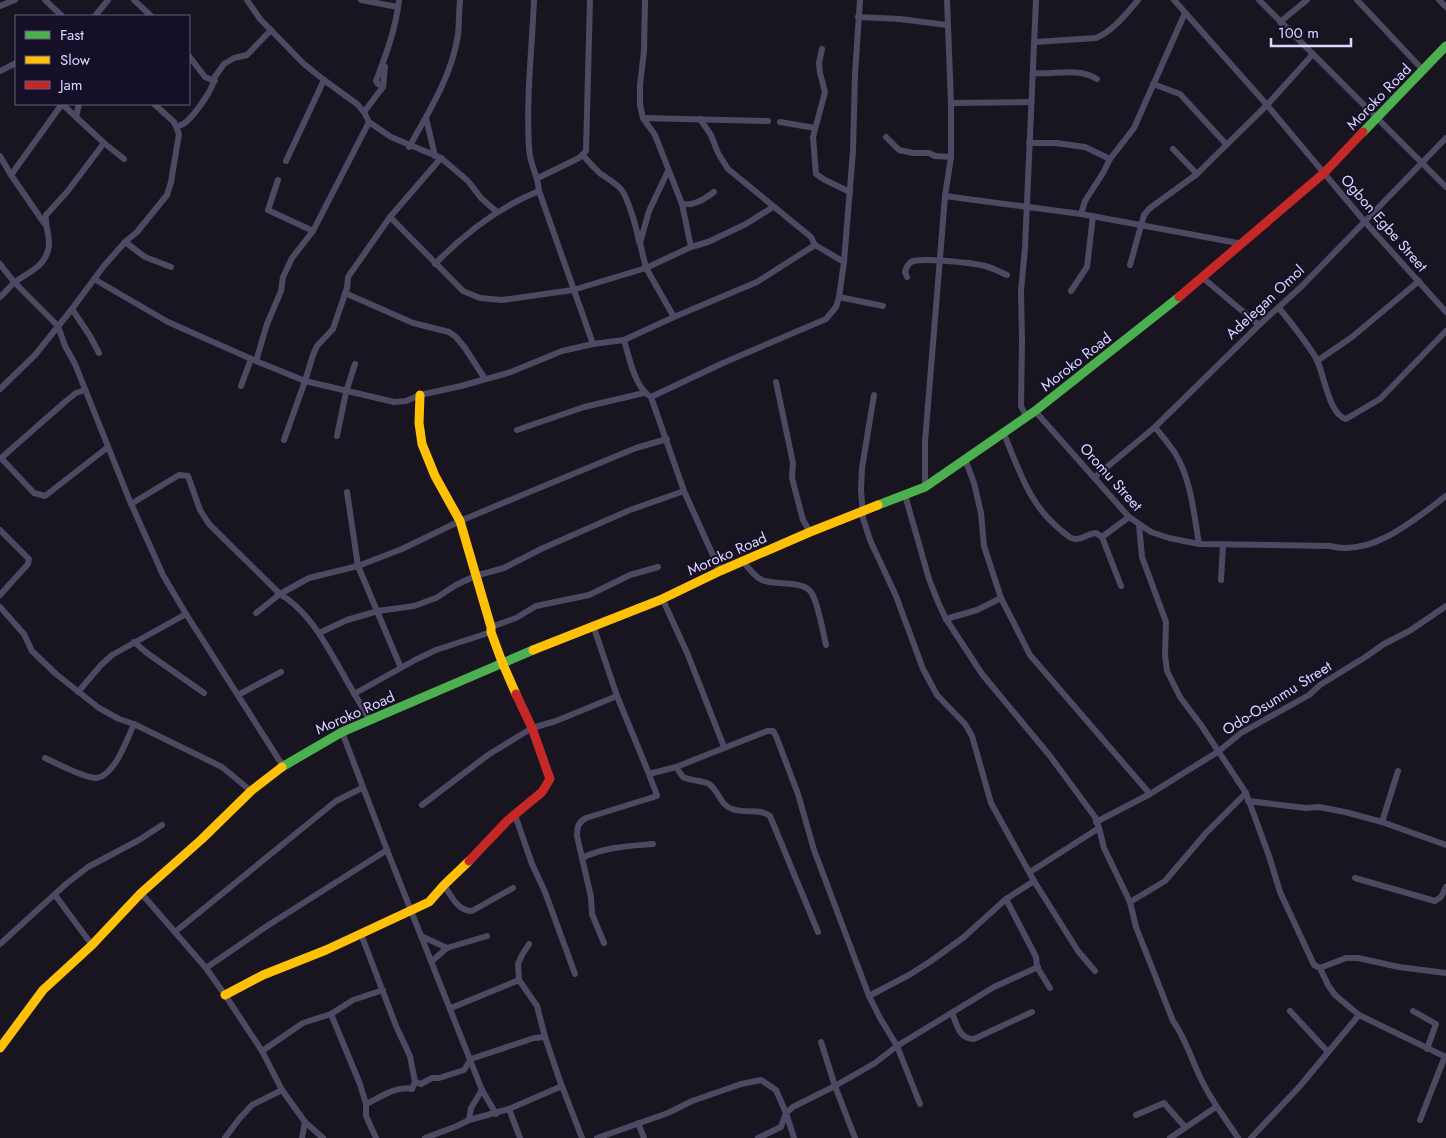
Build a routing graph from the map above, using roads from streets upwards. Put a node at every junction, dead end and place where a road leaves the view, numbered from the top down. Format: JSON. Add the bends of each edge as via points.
{"nodes":[{"id":1,"x":15,"y":0,"type":"edge"},
{"id":2,"x":45,"y":0,"type":"edge"},
{"id":3,"x":108,"y":0,"type":"edge"},
{"id":4,"x":134,"y":0,"type":"edge"},
{"id":5,"x":361,"y":0,"type":"edge"},
{"id":6,"x":460,"y":0,"type":"edge"},
{"id":7,"x":534,"y":0,"type":"edge"},
{"id":8,"x":590,"y":0,"type":"edge"},
{"id":9,"x":645,"y":0,"type":"edge"},
{"id":10,"x":860,"y":0,"type":"edge"},
{"id":11,"x":948,"y":0,"type":"edge"},
{"id":12,"x":1036,"y":0,"type":"edge"},
{"id":13,"x":1138,"y":0,"type":"edge"},
{"id":14,"x":1174,"y":0,"type":"edge"},
{"id":15,"x":1259,"y":0,"type":"edge"},
{"id":16,"x":1307,"y":0,"type":"edge"},
{"id":17,"x":1357,"y":0,"type":"edge"},
{"id":18,"x":1439,"y":0,"type":"edge"},
{"id":19,"x":249,"y":1,"type":"edge"},
{"id":20,"x":398,"y":3,"type":"edge"},
{"id":21,"x":0,"y":6,"type":"edge"},
{"id":22,"x":1446,"y":7,"type":"edge"},
{"id":23,"x":1185,"y":13,"type":"junction"},
{"id":24,"x":61,"y":15,"type":"edge"},
{"id":25,"x":96,"y":15,"type":"edge"},
{"id":26,"x":150,"y":15,"type":"edge"},
{"id":27,"x":858,"y":17,"type":"junction"},
{"id":28,"x":1280,"y":22,"type":"junction"},
{"id":29,"x":947,"y":25,"type":"junction"},
{"id":30,"x":271,"y":30,"type":"junction"},
{"id":31,"x":1035,"y":42,"type":"junction"},
{"id":32,"x":1446,"y":46,"type":"edge"},
{"id":33,"x":822,"y":49,"type":"dead end"},
{"id":34,"x":1313,"y":54,"type":"junction"},
{"id":35,"x":190,"y":57,"type":"edge"},
{"id":36,"x":15,"y":64,"type":"edge"},
{"id":37,"x":1423,"y":70,"type":"junction"},
{"id":38,"x":0,"y":71,"type":"edge"},
{"id":39,"x":1033,"y":73,"type":"junction"},
{"id":40,"x":1097,"y":79,"type":"dead end"},
{"id":41,"x":324,"y":80,"type":"junction"},
{"id":42,"x":215,"y":81,"type":"junction"},
{"id":43,"x":1153,"y":84,"type":"junction"},
{"id":44,"x":1031,"y":102,"type":"junction"},
{"id":45,"x":952,"y":103,"type":"junction"},
{"id":46,"x":61,"y":105,"type":"edge"},
{"id":47,"x":63,"y":105,"type":"edge"},
{"id":48,"x":79,"y":105,"type":"edge"},
{"id":49,"x":155,"y":105,"type":"edge"},
{"id":50,"x":1267,"y":105,"type":"junction"},
{"id":51,"x":364,"y":112,"type":"junction"},
{"id":52,"x":76,"y":117,"type":"junction"},
{"id":53,"x":426,"y":118,"type":"junction"},
{"id":54,"x":643,"y":118,"type":"junction"},
{"id":55,"x":654,"y":118,"type":"junction"},
{"id":56,"x":1378,"y":118,"type":"junction"},
{"id":57,"x":700,"y":120,"type":"junction"},
{"id":58,"x":768,"y":121,"type":"dead end"},
{"id":59,"x":369,"y":122,"type":"junction"},
{"id":60,"x":780,"y":122,"type":"dead end"},
{"id":61,"x":650,"y":126,"type":"junction"},
{"id":62,"x":177,"y":127,"type":"junction"},
{"id":63,"x":815,"y":128,"type":"junction"},
{"id":64,"x":886,"y":137,"type":"dead end"},
{"id":65,"x":1446,"y":138,"type":"edge"},
{"id":66,"x":104,"y":143,"type":"junction"},
{"id":67,"x":1029,"y":143,"type":"junction"},
{"id":68,"x":1226,"y":144,"type":"junction"},
{"id":69,"x":409,"y":146,"type":"junction"},
{"id":70,"x":1172,"y":149,"type":"dead end"},
{"id":71,"x":584,"y":155,"type":"junction"},
{"id":72,"x":0,"y":156,"type":"edge"},
{"id":73,"x":438,"y":157,"type":"junction"},
{"id":74,"x":950,"y":157,"type":"junction"},
{"id":75,"x":124,"y":159,"type":"dead end"},
{"id":76,"x":1110,"y":159,"type":"junction"},
{"id":77,"x":286,"y":161,"type":"dead end"},
{"id":78,"x":1422,"y":162,"type":"junction"},
{"id":79,"x":668,"y":172,"type":"junction"},
{"id":80,"x":1324,"y":173,"type":"junction"},
{"id":81,"x":1196,"y":174,"type":"junction"},
{"id":82,"x":11,"y":175,"type":"junction"},
{"id":83,"x":538,"y":178,"type":"junction"},
{"id":84,"x":278,"y":180,"type":"dead end"},
{"id":85,"x":1446,"y":187,"type":"edge"},
{"id":86,"x":539,"y":191,"type":"junction"},
{"id":87,"x":714,"y":192,"type":"dead end"},
{"id":88,"x":850,"y":192,"type":"junction"},
{"id":89,"x":945,"y":196,"type":"junction"},
{"id":90,"x":682,"y":204,"type":"junction"},
{"id":91,"x":1026,"y":206,"type":"junction"},
{"id":92,"x":773,"y":207,"type":"junction"},
{"id":93,"x":497,"y":212,"type":"junction"},
{"id":94,"x":1081,"y":214,"type":"junction"},
{"id":95,"x":1093,"y":216,"type":"junction"},
{"id":96,"x":390,"y":217,"type":"junction"},
{"id":97,"x":1364,"y":222,"type":"junction"},
{"id":98,"x":1142,"y":226,"type":"junction"},
{"id":99,"x":48,"y":228,"type":"junction"},
{"id":100,"x":313,"y":230,"type":"junction"},
{"id":101,"x":125,"y":242,"type":"junction"},
{"id":102,"x":640,"y":243,"type":"junction"},
{"id":103,"x":1243,"y":244,"type":"junction"},
{"id":104,"x":815,"y":245,"type":"junction"},
{"id":105,"x":691,"y":247,"type":"junction"},
{"id":106,"x":940,"y":261,"type":"junction"},
{"id":107,"x":844,"y":262,"type":"junction"},
{"id":108,"x":0,"y":264,"type":"edge"},
{"id":109,"x":435,"y":264,"type":"junction"},
{"id":110,"x":1130,"y":265,"type":"dead end"},
{"id":111,"x":171,"y":267,"type":"dead end"},
{"id":112,"x":646,"y":268,"type":"junction"},
{"id":113,"x":1007,"y":275,"type":"dead end"},
{"id":114,"x":907,"y":277,"type":"dead end"},
{"id":115,"x":94,"y":278,"type":"junction"},
{"id":116,"x":1203,"y":278,"type":"junction"},
{"id":117,"x":1419,"y":281,"type":"junction"},
{"id":118,"x":14,"y":282,"type":"junction"},
{"id":119,"x":573,"y":290,"type":"junction"},
{"id":120,"x":1071,"y":291,"type":"dead end"},
{"id":121,"x":345,"y":293,"type":"junction"},
{"id":122,"x":0,"y":297,"type":"edge"},
{"id":123,"x":839,"y":297,"type":"junction"},
{"id":124,"x":883,"y":306,"type":"dead end"},
{"id":125,"x":1279,"y":308,"type":"junction"},
{"id":126,"x":72,"y":309,"type":"junction"},
{"id":127,"x":1446,"y":312,"type":"edge"},
{"id":128,"x":674,"y":317,"type":"junction"},
{"id":129,"x":1258,"y":325,"type":"junction"},
{"id":130,"x":58,"y":326,"type":"junction"},
{"id":131,"x":1446,"y":331,"type":"edge"},
{"id":132,"x":624,"y":340,"type":"junction"},
{"id":133,"x":593,"y":344,"type":"junction"},
{"id":134,"x":99,"y":352,"type":"dead end"},
{"id":135,"x":254,"y":360,"type":"junction"},
{"id":136,"x":1317,"y":361,"type":"junction"},
{"id":137,"x":355,"y":364,"type":"dead end"},
{"id":138,"x":485,"y":378,"type":"junction"},
{"id":139,"x":305,"y":381,"type":"junction"},
{"id":140,"x":776,"y":382,"type":"dead end"},
{"id":141,"x":241,"y":386,"type":"dead end"},
{"id":142,"x":0,"y":388,"type":"edge"},
{"id":143,"x":85,"y":390,"type":"junction"},
{"id":144,"x":346,"y":392,"type":"junction"},
{"id":145,"x":644,"y":393,"type":"junction"},
{"id":146,"x":420,"y":395,"type":"junction"},
{"id":147,"x":874,"y":395,"type":"dead end"},
{"id":148,"x":651,"y":397,"type":"junction"},
{"id":149,"x":1035,"y":412,"type":"junction"},
{"id":150,"x":1027,"y":418,"type":"junction"},
{"id":151,"x":1155,"y":428,"type":"junction"},
{"id":152,"x":517,"y":430,"type":"dead end"},
{"id":153,"x":1004,"y":434,"type":"junction"},
{"id":154,"x":337,"y":436,"type":"dead end"},
{"id":155,"x":666,"y":439,"type":"junction"},
{"id":156,"x":284,"y":440,"type":"dead end"},
{"id":157,"x":108,"y":447,"type":"junction"},
{"id":158,"x":0,"y":459,"type":"edge"},
{"id":159,"x":965,"y":459,"type":"junction"},
{"id":160,"x":1095,"y":477,"type":"junction"},
{"id":161,"x":925,"y":487,"type":"junction"},
{"id":162,"x":684,"y":490,"type":"junction"},
{"id":163,"x":347,"y":492,"type":"dead end"},
{"id":164,"x":905,"y":495,"type":"junction"},
{"id":165,"x":1446,"y":496,"type":"edge"},
{"id":166,"x":131,"y":504,"type":"junction"},
{"id":167,"x":864,"y":510,"type":"junction"},
{"id":168,"x":1129,"y":518,"type":"junction"},
{"id":169,"x":460,"y":521,"type":"junction"},
{"id":170,"x":1139,"y":525,"type":"junction"},
{"id":171,"x":0,"y":530,"type":"edge"},
{"id":172,"x":810,"y":532,"type":"junction"},
{"id":173,"x":1102,"y":537,"type":"junction"},
{"id":174,"x":1199,"y":544,"type":"junction"},
{"id":175,"x":1223,"y":544,"type":"junction"},
{"id":176,"x":744,"y":560,"type":"junction"},
{"id":177,"x":358,"y":566,"type":"junction"},
{"id":178,"x":658,"y":567,"type":"dead end"},
{"id":179,"x":720,"y":571,"type":"junction"},
{"id":180,"x":475,"y":576,"type":"junction"},
{"id":181,"x":1221,"y":580,"type":"dead end"},
{"id":182,"x":1121,"y":586,"type":"dead end"},
{"id":183,"x":280,"y":594,"type":"junction"},
{"id":184,"x":0,"y":595,"type":"edge"},
{"id":185,"x":662,"y":598,"type":"junction"},
{"id":186,"x":1001,"y":598,"type":"junction"},
{"id":187,"x":1446,"y":606,"type":"edge"},
{"id":188,"x":378,"y":611,"type":"junction"},
{"id":189,"x":1,"y":612,"type":"edge"},
{"id":190,"x":256,"y":613,"type":"dead end"},
{"id":191,"x":186,"y":614,"type":"junction"},
{"id":192,"x":946,"y":619,"type":"junction"},
{"id":193,"x":593,"y":626,"type":"junction"},
{"id":194,"x":491,"y":629,"type":"junction"},
{"id":195,"x":318,"y":632,"type":"junction"},
{"id":196,"x":134,"y":642,"type":"junction"},
{"id":197,"x":826,"y":645,"type":"dead end"},
{"id":198,"x":502,"y":662,"type":"junction"},
{"id":199,"x":401,"y":668,"type":"junction"},
{"id":200,"x":281,"y":672,"type":"dead end"},
{"id":201,"x":78,"y":692,"type":"junction"},
{"id":202,"x":204,"y":693,"type":"dead end"},
{"id":203,"x":354,"y":694,"type":"junction"},
{"id":204,"x":238,"y":695,"type":"junction"},
{"id":205,"x":617,"y":696,"type":"junction"},
{"id":206,"x":370,"y":721,"type":"junction"},
{"id":207,"x":134,"y":724,"type":"junction"},
{"id":208,"x":532,"y":728,"type":"junction"},
{"id":209,"x":342,"y":732,"type":"junction"},
{"id":210,"x":724,"y":747,"type":"junction"},
{"id":211,"x":1219,"y":751,"type":"junction"},
{"id":212,"x":45,"y":758,"type":"dead end"},
{"id":213,"x":283,"y":766,"type":"junction"},
{"id":214,"x":676,"y":767,"type":"junction"},
{"id":215,"x":1398,"y":771,"type":"dead end"},
{"id":216,"x":649,"y":774,"type":"junction"},
{"id":217,"x":362,"y":788,"type":"junction"},
{"id":218,"x":251,"y":791,"type":"junction"},
{"id":219,"x":1246,"y":792,"type":"junction"},
{"id":220,"x":1150,"y":794,"type":"junction"},
{"id":221,"x":1248,"y":801,"type":"junction"},
{"id":222,"x":422,"y":805,"type":"dead end"},
{"id":223,"x":515,"y":815,"type":"junction"},
{"id":224,"x":1382,"y":822,"type":"junction"},
{"id":225,"x":162,"y":825,"type":"dead end"},
{"id":226,"x":1098,"y":825,"type":"junction"},
{"id":227,"x":653,"y":844,"type":"dead end"},
{"id":228,"x":1446,"y":844,"type":"edge"},
{"id":229,"x":386,"y":850,"type":"junction"},
{"id":230,"x":582,"y":858,"type":"junction"},
{"id":231,"x":1030,"y":872,"type":"junction"},
{"id":232,"x":1355,"y":878,"type":"dead end"},
{"id":233,"x":1034,"y":881,"type":"junction"},
{"id":234,"x":444,"y":885,"type":"junction"},
{"id":235,"x":1446,"y":887,"type":"edge"},
{"id":236,"x":513,"y":888,"type":"dead end"},
{"id":237,"x":141,"y":893,"type":"junction"},
{"id":238,"x":55,"y":895,"type":"junction"},
{"id":239,"x":1006,"y":899,"type":"junction"},
{"id":240,"x":1130,"y":902,"type":"junction"},
{"id":241,"x":412,"y":912,"type":"junction"},
{"id":242,"x":174,"y":932,"type":"junction"},
{"id":243,"x":818,"y":932,"type":"dead end"},
{"id":244,"x":361,"y":934,"type":"junction"},
{"id":245,"x":421,"y":936,"type":"junction"},
{"id":246,"x":487,"y":936,"type":"dead end"},
{"id":247,"x":604,"y":943,"type":"dead end"},
{"id":248,"x":0,"y":944,"type":"edge"},
{"id":249,"x":529,"y":944,"type":"dead end"},
{"id":250,"x":92,"y":945,"type":"junction"},
{"id":251,"x":448,"y":948,"type":"junction"},
{"id":252,"x":432,"y":961,"type":"junction"},
{"id":253,"x":1038,"y":967,"type":"junction"},
{"id":254,"x":206,"y":968,"type":"junction"},
{"id":255,"x":1320,"y":968,"type":"junction"},
{"id":256,"x":1095,"y":971,"type":"dead end"},
{"id":257,"x":1446,"y":973,"type":"edge"},
{"id":258,"x":575,"y":974,"type":"dead end"},
{"id":259,"x":519,"y":980,"type":"junction"},
{"id":260,"x":1050,"y":988,"type":"dead end"},
{"id":261,"x":383,"y":990,"type":"junction"},
{"id":262,"x":225,"y":995,"type":"junction"},
{"id":263,"x":869,"y":996,"type":"junction"},
{"id":264,"x":451,"y":1008,"type":"junction"},
{"id":265,"x":1290,"y":1011,"type":"dead end"},
{"id":266,"x":1413,"y":1011,"type":"dead end"},
{"id":267,"x":1032,"y":1012,"type":"dead end"},
{"id":268,"x":952,"y":1013,"type":"junction"},
{"id":269,"x":331,"y":1014,"type":"junction"},
{"id":270,"x":1359,"y":1015,"type":"junction"},
{"id":271,"x":545,"y":1037,"type":"junction"},
{"id":272,"x":2,"y":1041,"type":"edge"},
{"id":273,"x":821,"y":1042,"type":"dead end"},
{"id":274,"x":897,"y":1046,"type":"junction"},
{"id":275,"x":1427,"y":1049,"type":"junction"},
{"id":276,"x":262,"y":1051,"type":"junction"},
{"id":277,"x":1328,"y":1052,"type":"junction"},
{"id":278,"x":1446,"y":1056,"type":"edge"},
{"id":279,"x":471,"y":1059,"type":"junction"},
{"id":280,"x":415,"y":1082,"type":"junction"},
{"id":281,"x":562,"y":1086,"type":"junction"},
{"id":282,"x":835,"y":1086,"type":"junction"},
{"id":283,"x":282,"y":1090,"type":"junction"},
{"id":284,"x":482,"y":1090,"type":"junction"},
{"id":285,"x":366,"y":1104,"type":"junction"},
{"id":286,"x":920,"y":1104,"type":"dead end"},
{"id":287,"x":1216,"y":1107,"type":"junction"},
{"id":288,"x":509,"y":1109,"type":"junction"},
{"id":289,"x":786,"y":1113,"type":"junction"},
{"id":290,"x":496,"y":1114,"type":"junction"},
{"id":291,"x":1136,"y":1116,"type":"dead end"},
{"id":292,"x":469,"y":1120,"type":"junction"},
{"id":293,"x":1420,"y":1120,"type":"dead end"},
{"id":294,"x":305,"y":1122,"type":"junction"},
{"id":295,"x":638,"y":1123,"type":"junction"},
{"id":296,"x":1185,"y":1127,"type":"junction"},
{"id":297,"x":225,"y":1138,"type":"edge"},
{"id":298,"x":302,"y":1138,"type":"edge"},
{"id":299,"x":323,"y":1138,"type":"edge"},
{"id":300,"x":376,"y":1138,"type":"edge"},
{"id":301,"x":425,"y":1138,"type":"edge"},
{"id":302,"x":520,"y":1138,"type":"edge"},
{"id":303,"x":582,"y":1138,"type":"edge"},
{"id":304,"x":597,"y":1138,"type":"edge"},
{"id":305,"x":644,"y":1138,"type":"edge"},
{"id":306,"x":758,"y":1138,"type":"edge"},
{"id":307,"x":794,"y":1138,"type":"edge"},
{"id":308,"x":855,"y":1138,"type":"edge"},
{"id":309,"x":1170,"y":1138,"type":"edge"},
{"id":310,"x":1238,"y":1138,"type":"edge"},
{"id":311,"x":1251,"y":1138,"type":"edge"}],
"edges":[{"from":1,"to":21,"type":"street"},
{"from":2,"to":24,"type":"street"},
{"from":3,"to":25,"type":"street"},
{"from":4,"to":26,"type":"street"},
{"from":5,"to":20,"type":"street"},
{"from":6,"to":53,"type":"street","via":[[455,47]]},
{"from":7,"to":83,"type":"street","via":[[529,147],[530,161]]},
{"from":8,"to":71,"type":"street","via":[[587,146]]},
{"from":9,"to":54,"type":"street","via":[[640,85]]},
{"from":10,"to":27,"type":"street"},
{"from":11,"to":29,"type":"street"},
{"from":12,"to":31,"type":"street"},
{"from":13,"to":31,"type":"street","via":[[1113,27],[1096,38]]},
{"from":14,"to":23,"type":"street","name":"Ogbon Egbe Street"},
{"from":15,"to":28,"type":"street"},
{"from":16,"to":28,"type":"street"},
{"from":17,"to":37,"type":"street"},
{"from":18,"to":22,"type":"street"},
{"from":19,"to":30,"type":"street"},
{"from":20,"to":51,"type":"street","via":[[386,56],[376,81],[383,87]]},
{"from":23,"to":43,"type":"street"},
{"from":23,"to":50,"type":"street","name":"Ogbon Egbe Street"},
{"from":27,"to":29,"type":"street","via":[[900,18]]},
{"from":27,"to":88,"type":"street"},
{"from":28,"to":34,"type":"street"},
{"from":29,"to":45,"type":"street"},
{"from":30,"to":41,"type":"street"},
{"from":30,"to":42,"type":"street","via":[[247,55],[224,64]]},
{"from":31,"to":39,"type":"street"},
{"from":32,"to":37,"type":"street","name":"Moroko Road"},
{"from":33,"to":63,"type":"street","via":[[819,63],[824,92]]},
{"from":34,"to":50,"type":"street"},
{"from":34,"to":56,"type":"street"},
{"from":35,"to":42,"type":"street","via":[[205,77]]},
{"from":36,"to":38,"type":"street"},
{"from":37,"to":56,"type":"street","name":"Moroko Road"},
{"from":39,"to":40,"type":"street","via":[[1078,72]]},
{"from":39,"to":44,"type":"street"},
{"from":41,"to":51,"type":"street"},
{"from":41,"to":77,"type":"street"},
{"from":42,"to":62,"type":"street","via":[[187,122]]},
{"from":43,"to":68,"type":"street","via":[[1180,94]]},
{"from":43,"to":76,"type":"street","via":[[1134,128]]},
{"from":44,"to":45,"type":"street"},
{"from":44,"to":67,"type":"street"},
{"from":45,"to":74,"type":"street"},
{"from":46,"to":82,"type":"street"},
{"from":47,"to":52,"type":"street"},
{"from":48,"to":52,"type":"street"},
{"from":49,"to":62,"type":"street"},
{"from":50,"to":68,"type":"street"},
{"from":50,"to":80,"type":"street","name":"Ogbon Egbe Street"},
{"from":51,"to":59,"type":"street"},
{"from":52,"to":66,"type":"street"},
{"from":53,"to":69,"type":"street"},
{"from":53,"to":73,"type":"street"},
{"from":54,"to":55,"type":"street"},
{"from":54,"to":61,"type":"street"},
{"from":55,"to":57,"type":"street"},
{"from":55,"to":61,"type":"street"},
{"from":56,"to":78,"type":"street"},
{"from":56,"to":80,"type":"street","name":"Moroko Road"},
{"from":57,"to":58,"type":"street"},
{"from":57,"to":92,"type":"street","via":[[728,169]]},
{"from":59,"to":69,"type":"street"},
{"from":59,"to":100,"type":"street"},
{"from":60,"to":63,"type":"street"},
{"from":61,"to":79,"type":"street"},
{"from":62,"to":101,"type":"street","via":[[180,137],[167,194]]},
{"from":63,"to":88,"type":"street","via":[[816,174]]},
{"from":64,"to":74,"type":"street","via":[[899,150]]},
{"from":65,"to":78,"type":"street","name":"Adelegan Omol"},
{"from":66,"to":75,"type":"street"},
{"from":66,"to":99,"type":"street","via":[[46,214]]},
{"from":67,"to":76,"type":"street","via":[[1085,147]]},
{"from":67,"to":91,"type":"street"},
{"from":68,"to":81,"type":"street"},
{"from":69,"to":73,"type":"street"},
{"from":70,"to":81,"type":"street"},
{"from":71,"to":83,"type":"street"},
{"from":71,"to":102,"type":"street","via":[[595,170],[623,191]]},
{"from":72,"to":82,"type":"street"},
{"from":73,"to":93,"type":"street","via":[[468,181]]},
{"from":73,"to":96,"type":"street"},
{"from":74,"to":89,"type":"street"},
{"from":76,"to":94,"type":"street","via":[[1085,201]]},
{"from":78,"to":85,"type":"street"},
{"from":78,"to":97,"type":"street","name":"Adelegan Omol"},
{"from":79,"to":90,"type":"street"},
{"from":79,"to":102,"type":"street","via":[[648,211]]},
{"from":80,"to":97,"type":"street","name":"Ogbon Egbe Street"},
{"from":80,"to":103,"type":"street","name":"Moroko Road"},
{"from":81,"to":98,"type":"street","via":[[1155,202],[1144,215]]},
{"from":82,"to":99,"type":"street"},
{"from":83,"to":86,"type":"street"},
{"from":84,"to":100,"type":"street","via":[[268,210]]},
{"from":86,"to":93,"type":"street"},
{"from":86,"to":119,"type":"street"},
{"from":87,"to":90,"type":"street","via":[[699,202]]},
{"from":88,"to":107,"type":"street"},
{"from":89,"to":91,"type":"street"},
{"from":89,"to":106,"type":"street"},
{"from":90,"to":105,"type":"street"},
{"from":91,"to":94,"type":"street"},
{"from":91,"to":150,"type":"street","via":[[1021,291],[1021,406]]},
{"from":92,"to":104,"type":"street","via":[[811,237]]},
{"from":92,"to":105,"type":"street","via":[[746,224]]},
{"from":93,"to":109,"type":"street"},
{"from":94,"to":95,"type":"street"},
{"from":95,"to":98,"type":"street"},
{"from":95,"to":120,"type":"street","via":[[1087,267]]},
{"from":96,"to":109,"type":"street"},
{"from":96,"to":121,"type":"street","via":[[348,277]]},
{"from":97,"to":117,"type":"street","name":"Ogbon Egbe Street"},
{"from":97,"to":125,"type":"street","name":"Adelegan Omol"},
{"from":98,"to":103,"type":"street"},
{"from":98,"to":110,"type":"street"},
{"from":99,"to":118,"type":"street","via":[[46,256],[31,273]]},
{"from":100,"to":135,"type":"street","via":[[292,258],[283,277],[281,291]]},
{"from":101,"to":111,"type":"street","via":[[145,257]]},
{"from":101,"to":115,"type":"street"},
{"from":102,"to":112,"type":"street"},
{"from":103,"to":116,"type":"street","name":"Moroko Road"},
{"from":104,"to":107,"type":"street"},
{"from":104,"to":128,"type":"street","via":[[757,282]]},
{"from":105,"to":112,"type":"street"},
{"from":106,"to":113,"type":"street","via":[[985,266]]},
{"from":106,"to":114,"type":"street","via":[[912,262],[905,272]]},
{"from":106,"to":161,"type":"street","via":[[925,442]]},
{"from":107,"to":123,"type":"street"},
{"from":108,"to":118,"type":"street"},
{"from":109,"to":119,"type":"street","via":[[463,291],[480,298],[502,300]]},
{"from":112,"to":119,"type":"street"},
{"from":112,"to":128,"type":"street"},
{"from":115,"to":126,"type":"street"},
{"from":115,"to":135,"type":"street","via":[[168,322]]},
{"from":116,"to":129,"type":"street"},
{"from":116,"to":149,"type":"street","name":"Moroko Road"},
{"from":117,"to":127,"type":"street","name":"Ogbon Egbe Street"},
{"from":117,"to":136,"type":"street","via":[[1352,337]]},
{"from":118,"to":122,"type":"street"},
{"from":118,"to":130,"type":"street"},
{"from":119,"to":133,"type":"street"},
{"from":121,"to":138,"type":"street","via":[[456,337]]},
{"from":121,"to":139,"type":"street","via":[[333,329],[317,346]]},
{"from":123,"to":124,"type":"street"},
{"from":123,"to":148,"type":"street","via":[[836,307],[826,319]]},
{"from":125,"to":129,"type":"street","name":"Adelegan Omol"},
{"from":125,"to":136,"type":"street"},
{"from":126,"to":130,"type":"street"},
{"from":126,"to":134,"type":"street"},
{"from":128,"to":132,"type":"street"},
{"from":129,"to":151,"type":"street","name":"Adelegan Omol"},
{"from":130,"to":142,"type":"street","via":[[35,356]]},
{"from":130,"to":143,"type":"street"},
{"from":131,"to":136,"type":"street","via":[[1380,399],[1346,419],[1339,416],[1328,394]]},
{"from":132,"to":133,"type":"street"},
{"from":132,"to":145,"type":"street","via":[[631,366]]},
{"from":133,"to":138,"type":"street","via":[[562,351],[511,372]]},
{"from":135,"to":139,"type":"street"},
{"from":135,"to":141,"type":"street"},
{"from":137,"to":144,"type":"street"},
{"from":138,"to":146,"type":"street"},
{"from":139,"to":144,"type":"street"},
{"from":139,"to":156,"type":"street"},
{"from":140,"to":172,"type":"street","via":[[793,463],[792,478],[803,520]]},
{"from":143,"to":157,"type":"street"},
{"from":143,"to":158,"type":"street","via":[[66,401]]},
{"from":144,"to":146,"type":"street","via":[[394,402]]},
{"from":144,"to":154,"type":"street"},
{"from":145,"to":148,"type":"street"},
{"from":145,"to":152,"type":"street"},
{"from":146,"to":169,"type":"street","via":[[422,444],[435,476]]},
{"from":147,"to":167,"type":"street","via":[[862,468]]},
{"from":148,"to":155,"type":"street"},
{"from":149,"to":150,"type":"street","name":"Moroko Road"},
{"from":149,"to":160,"type":"street","name":"Oromu Street"},
{"from":150,"to":153,"type":"street","name":"Moroko Road"},
{"from":151,"to":160,"type":"street","name":"Adelegan Omol"},
{"from":151,"to":174,"type":"street","via":[[1175,452],[1185,477]]},
{"from":153,"to":159,"type":"street","name":"Moroko Road"},
{"from":153,"to":173,"type":"street","via":[[1028,491],[1049,521],[1071,539],[1096,533]]},
{"from":155,"to":162,"type":"street"},
{"from":155,"to":169,"type":"street","via":[[636,448]]},
{"from":157,"to":158,"type":"street","via":[[45,496],[34,493]]},
{"from":157,"to":166,"type":"street"},
{"from":159,"to":161,"type":"street","name":"Moroko Road"},
{"from":159,"to":186,"type":"street","via":[[981,513],[984,546]]},
{"from":160,"to":168,"type":"street","name":"Oromu Street"},
{"from":161,"to":164,"type":"street","name":"Moroko Road"},
{"from":162,"to":179,"type":"street"},
{"from":162,"to":180,"type":"street","via":[[630,510],[504,568]]},
{"from":163,"to":177,"type":"street"},
{"from":164,"to":167,"type":"street","name":"Moroko Road"},
{"from":164,"to":192,"type":"street","via":[[929,579]]},
{"from":165,"to":175,"type":"street","name":"Oromu Street","via":[[1388,537],[1341,549],[1330,546]]},
{"from":166,"to":183,"type":"street","via":[[179,475],[188,476],[200,510],[209,524]]},
{"from":166,"to":191,"type":"street","via":[[163,575]]},
{"from":167,"to":172,"type":"street","name":"Moroko Road"},
{"from":167,"to":231,"type":"street","via":[[870,540],[896,596],[923,669],[937,695],[972,736],[987,794]]},
{"from":168,"to":170,"type":"street","name":"Oromu Street"},
{"from":168,"to":173,"type":"street"},
{"from":169,"to":177,"type":"street"},
{"from":169,"to":180,"type":"street"},
{"from":170,"to":174,"type":"street","name":"Oromu Street","via":[[1169,538]]},
{"from":170,"to":211,"type":"street","name":"Odo-Osunmu Street","via":[[1142,557],[1166,622],[1165,667],[1180,698]]},
{"from":171,"to":184,"type":"street","via":[[29,559]]},
{"from":172,"to":176,"type":"street","name":"Moroko Road"},
{"from":173,"to":182,"type":"street"},
{"from":174,"to":175,"type":"street","name":"Oromu Street"},
{"from":175,"to":181,"type":"street"},
{"from":176,"to":179,"type":"street","name":"Moroko Road"},
{"from":176,"to":197,"type":"street","via":[[748,568],[765,581],[810,590]]},
{"from":177,"to":183,"type":"street","via":[[309,578]]},
{"from":177,"to":188,"type":"street"},
{"from":178,"to":194,"type":"street","via":[[589,595],[536,606]]},
{"from":179,"to":185,"type":"street","name":"Moroko Road"},
{"from":180,"to":188,"type":"street","via":[[436,598],[414,606]]},
{"from":180,"to":194,"type":"street"},
{"from":183,"to":190,"type":"street"},
{"from":183,"to":195,"type":"street","via":[[290,600]]},
{"from":185,"to":193,"type":"street","name":"Moroko Road"},
{"from":185,"to":210,"type":"street"},
{"from":186,"to":192,"type":"street","via":[[977,610]]},
{"from":186,"to":220,"type":"street","via":[[1030,656]]},
{"from":187,"to":211,"type":"street","name":"Odo-Osunmu Street","via":[[1309,695],[1241,733]]},
{"from":188,"to":195,"type":"street"},
{"from":188,"to":199,"type":"street"},
{"from":189,"to":201,"type":"street","via":[[24,634],[32,651]]},
{"from":191,"to":196,"type":"street"},
{"from":191,"to":204,"type":"street"},
{"from":192,"to":226,"type":"street","via":[[982,674],[1050,756]]},
{"from":193,"to":198,"type":"street","name":"Moroko Road"},
{"from":193,"to":205,"type":"street"},
{"from":194,"to":198,"type":"street"},
{"from":194,"to":199,"type":"street","via":[[436,650]]},
{"from":195,"to":203,"type":"street"},
{"from":196,"to":201,"type":"street","via":[[100,664]]},
{"from":196,"to":202,"type":"street"},
{"from":198,"to":206,"type":"street","name":"Moroko Road"},
{"from":198,"to":208,"type":"street"},
{"from":199,"to":203,"type":"street"},
{"from":200,"to":204,"type":"street"},
{"from":201,"to":207,"type":"street","via":[[99,708]]},
{"from":203,"to":206,"type":"street"},
{"from":204,"to":213,"type":"street"},
{"from":205,"to":208,"type":"street"},
{"from":205,"to":216,"type":"street"},
{"from":206,"to":209,"type":"street","name":"Moroko Road"},
{"from":207,"to":212,"type":"street","via":[[114,764],[99,777],[83,775]]},
{"from":207,"to":218,"type":"street","via":[[222,767]]},
{"from":208,"to":222,"type":"street","via":[[488,755]]},
{"from":208,"to":223,"type":"street","via":[[550,779],[542,792]]},
{"from":209,"to":213,"type":"street","name":"Moroko Road"},
{"from":209,"to":217,"type":"street"},
{"from":210,"to":214,"type":"street"},
{"from":210,"to":263,"type":"street","via":[[767,731],[776,736],[798,794],[814,850]]},
{"from":211,"to":219,"type":"street","name":"Odo-Osunmu Street"},
{"from":211,"to":220,"type":"street"},
{"from":213,"to":218,"type":"street","name":"Moroko Road"},
{"from":214,"to":216,"type":"street"},
{"from":214,"to":243,"type":"street","via":[[683,777],[712,786],[731,809],[770,816]]},
{"from":215,"to":224,"type":"street"},
{"from":216,"to":230,"type":"street","via":[[657,796],[581,820],[577,836]]},
{"from":217,"to":229,"type":"street"},
{"from":217,"to":242,"type":"street","via":[[336,801]]},
{"from":218,"to":237,"type":"street","name":"Moroko Road"},
{"from":219,"to":221,"type":"street","name":"Odo-Osunmu Street"},
{"from":219,"to":240,"type":"street","via":[[1165,881]]},
{"from":220,"to":226,"type":"street"},
{"from":221,"to":224,"type":"street","via":[[1334,810]]},
{"from":221,"to":255,"type":"street","name":"Odo-Osunmu Street","via":[[1280,892],[1314,965]]},
{"from":223,"to":234,"type":"street"},
{"from":223,"to":258,"type":"street"},
{"from":224,"to":228,"type":"street"},
{"from":225,"to":238,"type":"street","via":[[88,867]]},
{"from":226,"to":231,"type":"street"},
{"from":226,"to":240,"type":"street","via":[[1104,848]]},
{"from":227,"to":230,"type":"street","via":[[621,847]]},
{"from":229,"to":241,"type":"street"},
{"from":229,"to":254,"type":"street"},
{"from":230,"to":247,"type":"street","via":[[592,914]]},
{"from":231,"to":233,"type":"street"},
{"from":232,"to":235,"type":"street","via":[[1434,901],[1441,897]]},
{"from":233,"to":239,"type":"street"},
{"from":233,"to":256,"type":"street","via":[[1078,951]]},
{"from":234,"to":236,"type":"street","via":[[461,909],[469,911]]},
{"from":234,"to":241,"type":"street","via":[[429,902]]},
{"from":237,"to":242,"type":"street"},
{"from":237,"to":250,"type":"street","name":"Moroko Road"},
{"from":238,"to":248,"type":"street"},
{"from":238,"to":250,"type":"street"},
{"from":239,"to":253,"type":"street"},
{"from":239,"to":263,"type":"street","via":[[964,937],[931,961]]},
{"from":240,"to":287,"type":"street","via":[[1136,927],[1173,1021]]},
{"from":241,"to":244,"type":"street"},
{"from":241,"to":245,"type":"street"},
{"from":242,"to":254,"type":"street"},
{"from":244,"to":261,"type":"street"},
{"from":244,"to":262,"type":"street"},
{"from":245,"to":251,"type":"street"},
{"from":245,"to":252,"type":"street"},
{"from":246,"to":251,"type":"street"},
{"from":249,"to":259,"type":"street","via":[[518,964]]},
{"from":250,"to":272,"type":"street","name":"Moroko Road","via":[[43,990]]},
{"from":251,"to":252,"type":"street"},
{"from":252,"to":264,"type":"street"},
{"from":253,"to":260,"type":"street"},
{"from":253,"to":268,"type":"street","via":[[994,987]]},
{"from":254,"to":262,"type":"street"},
{"from":255,"to":257,"type":"street","via":[[1346,958],[1358,958]]},
{"from":255,"to":270,"type":"street","name":"Odo-Osunmu Street","via":[[1335,995]]},
{"from":259,"to":264,"type":"street"},
{"from":259,"to":271,"type":"street","via":[[537,1006]]},
{"from":261,"to":269,"type":"street","via":[[352,1000]]},
{"from":261,"to":280,"type":"street","via":[[410,1056]]},
{"from":262,"to":276,"type":"street"},
{"from":263,"to":274,"type":"street"},
{"from":264,"to":279,"type":"street"},
{"from":265,"to":277,"type":"street"},
{"from":266,"to":275,"type":"street","via":[[1436,1024]]},
{"from":267,"to":268,"type":"street","via":[[974,1039],[960,1034]]},
{"from":268,"to":274,"type":"street"},
{"from":269,"to":276,"type":"street","via":[[302,1022]]},
{"from":269,"to":285,"type":"street"},
{"from":270,"to":275,"type":"street","name":"Odo-Osunmu Street"},
{"from":270,"to":277,"type":"street"},
{"from":271,"to":279,"type":"street"},
{"from":271,"to":281,"type":"street"},
{"from":273,"to":282,"type":"street"},
{"from":274,"to":282,"type":"street"},
{"from":274,"to":286,"type":"street"},
{"from":275,"to":278,"type":"street","name":"Odo-Osunmu Street"},
{"from":276,"to":283,"type":"street"},
{"from":277,"to":311,"type":"street"},
{"from":278,"to":293,"type":"street"},
{"from":279,"to":280,"type":"street","via":[[464,1070],[432,1078],[422,1084]]},
{"from":279,"to":284,"type":"street"},
{"from":280,"to":285,"type":"street","via":[[412,1089],[396,1089]]},
{"from":281,"to":288,"type":"street"},
{"from":281,"to":303,"type":"street"},
{"from":282,"to":289,"type":"street"},
{"from":282,"to":308,"type":"street"},
{"from":283,"to":294,"type":"street"},
{"from":283,"to":297,"type":"street","via":[[252,1105]]},
{"from":284,"to":290,"type":"street"},
{"from":284,"to":292,"type":"street","via":[[471,1108]]},
{"from":285,"to":300,"type":"street","via":[[366,1116]]},
{"from":287,"to":296,"type":"street"},
{"from":287,"to":310,"type":"street"},
{"from":288,"to":290,"type":"street"},
{"from":288,"to":302,"type":"street"},
{"from":289,"to":295,"type":"street","via":[[776,1090],[761,1080],[692,1101]]},
{"from":289,"to":306,"type":"street","via":[[781,1127]]},
{"from":289,"to":307,"type":"street"},
{"from":290,"to":292,"type":"street"},
{"from":291,"to":296,"type":"street","via":[[1164,1103]]},
{"from":292,"to":301,"type":"street"},
{"from":294,"to":298,"type":"street"},
{"from":294,"to":299,"type":"street"},
{"from":295,"to":304,"type":"street"},
{"from":295,"to":305,"type":"street"},
{"from":296,"to":309,"type":"street"}]}
